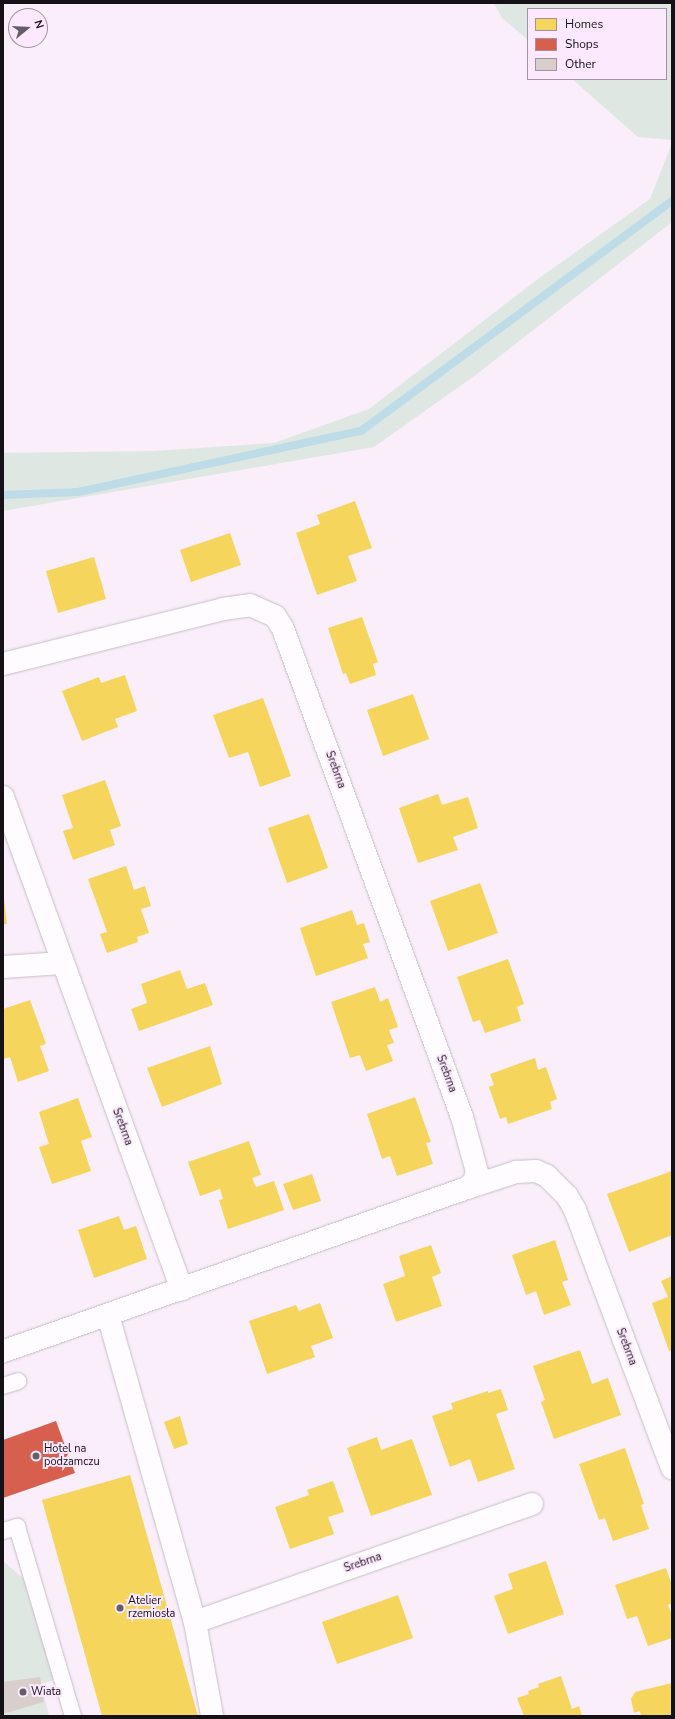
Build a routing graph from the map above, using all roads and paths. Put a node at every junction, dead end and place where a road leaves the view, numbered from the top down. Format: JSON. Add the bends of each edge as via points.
{"nodes":[{"id":1,"x":3,"y":664,"type":"edge"},
{"id":2,"x":3,"y":797,"type":"edge"},
{"id":3,"x":62,"y":963,"type":"junction"},
{"id":4,"x":3,"y":967,"type":"edge"},
{"id":5,"x":467,"y":1188,"type":"junction"},
{"id":6,"x":182,"y":1290,"type":"junction"},
{"id":7,"x":108,"y":1315,"type":"junction"},
{"id":8,"x":3,"y":1351,"type":"edge"},
{"id":9,"x":672,"y":1468,"type":"edge"},
{"id":10,"x":532,"y":1504,"type":"dead end"},
{"id":11,"x":3,"y":1531,"type":"edge"},
{"id":12,"x":195,"y":1622,"type":"junction"},
{"id":13,"x":73,"y":1716,"type":"edge"},
{"id":14,"x":212,"y":1716,"type":"edge"}],
"edges":[{"from":1,"to":5,"type":"street","name":"Srebrna","via":[[223,609],[250,605],[275,616],[283,629],[462,1117],[477,1172],[474,1182]]},
{"from":2,"to":3,"type":"street","name":"Srebrna"},
{"from":3,"to":4,"type":"street"},
{"from":3,"to":6,"type":"street","name":"Srebrna"},
{"from":5,"to":6,"type":"street","name":"Srebrna"},
{"from":5,"to":9,"type":"street","name":"Srebrna","via":[[516,1172],[536,1170],[547,1176],[567,1196],[575,1210]]},
{"from":6,"to":7,"type":"street","name":"Srebrna"},
{"from":7,"to":8,"type":"street","name":"Srebrna"},
{"from":7,"to":12,"type":"street"},
{"from":10,"to":12,"type":"street","name":"Srebrna"},
{"from":11,"to":13,"type":"lane","via":[[17,1527]]},
{"from":12,"to":14,"type":"street"}]}
